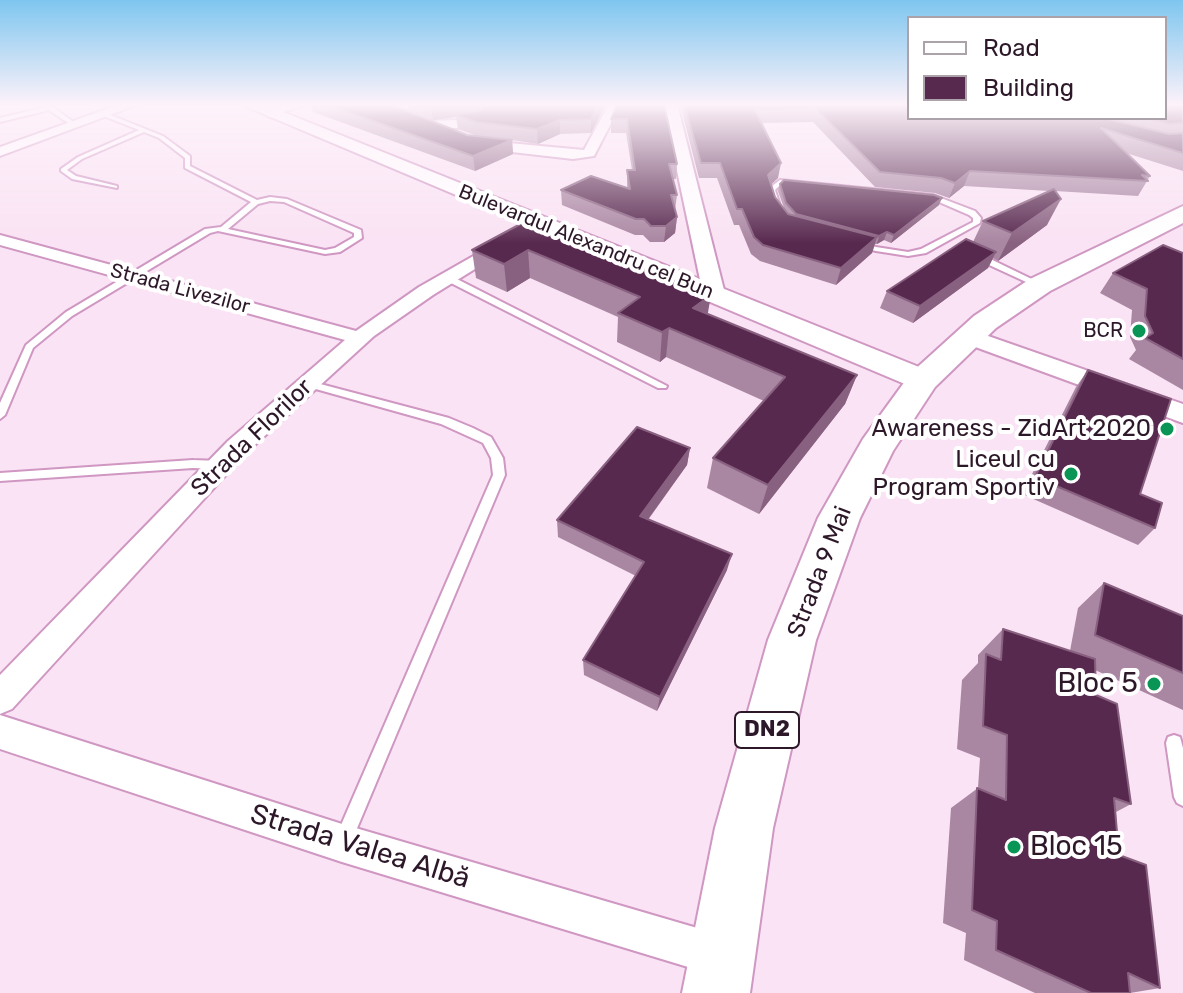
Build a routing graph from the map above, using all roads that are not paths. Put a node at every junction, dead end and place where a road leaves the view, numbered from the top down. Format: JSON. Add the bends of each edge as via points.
{"nodes":[{"id":1,"x":99,"y":150,"type":"edge"},
{"id":2,"x":181,"y":150,"type":"edge"},
{"id":3,"x":360,"y":150,"type":"edge"},
{"id":4,"x":524,"y":150,"type":"edge"},
{"id":5,"x":590,"y":150,"type":"edge"},
{"id":6,"x":681,"y":150,"type":"edge"},
{"id":7,"x":115,"y":187,"type":"dead end"},
{"id":8,"x":256,"y":202,"type":"junction"},
{"id":9,"x":1181,"y":216,"type":"edge"},
{"id":10,"x":542,"y":225,"type":"junction"},
{"id":11,"x":222,"y":230,"type":"junction"},
{"id":12,"x":0,"y":240,"type":"edge"},
{"id":13,"x":945,"y":242,"type":"junction"},
{"id":14,"x":957,"y":247,"type":"edge"},
{"id":15,"x":968,"y":253,"type":"edge"},
{"id":16,"x":132,"y":276,"type":"junction"},
{"id":17,"x":448,"y":278,"type":"junction"},
{"id":18,"x":1040,"y":285,"type":"junction"},
{"id":19,"x":714,"y":294,"type":"junction"},
{"id":20,"x":968,"y":336,"type":"junction"},
{"id":21,"x":360,"y":338,"type":"junction"},
{"id":22,"x":923,"y":380,"type":"junction"},
{"id":23,"x":309,"y":384,"type":"junction"},
{"id":24,"x":662,"y":386,"type":"dead end"},
{"id":25,"x":1183,"y":414,"type":"edge"},
{"id":26,"x":0,"y":415,"type":"edge"},
{"id":27,"x":220,"y":465,"type":"junction"},
{"id":28,"x":0,"y":477,"type":"edge"},
{"id":29,"x":0,"y":698,"type":"edge"},
{"id":30,"x":0,"y":732,"type":"edge"},
{"id":31,"x":1174,"y":743,"type":"dead end"},
{"id":32,"x":1183,"y":797,"type":"edge"},
{"id":33,"x":342,"y":843,"type":"junction"},
{"id":34,"x":718,"y":975,"type":"edge"}],
"edges":[{"from":1,"to":7,"type":"lane","via":[[63,170],[66,176]]},
{"from":2,"to":8,"type":"lane","via":[[188,157],[187,167]]},
{"from":3,"to":10,"type":"main road","name":"Bulevardul Alexandru cel Bun"},
{"from":4,"to":5,"type":"street","via":[[573,155]]},
{"from":6,"to":19,"type":"street"},
{"from":8,"to":11,"type":"lane"},
{"from":8,"to":11,"type":"lane","via":[[285,200],[358,232],[358,238],[325,252]]},
{"from":9,"to":18,"type":"main road","name":"Strada 9 Mai","number":"DN2"},
{"from":10,"to":17,"type":"street","name":"Strada Florilor"},
{"from":10,"to":19,"type":"main road","name":"Bulevardul Alexandru cel Bun"},
{"from":11,"to":16,"type":"lane","via":[[208,231]]},
{"from":12,"to":16,"type":"street","name":"Strada Livezilor"},
{"from":13,"to":13,"type":"lane","via":[[908,254],[805,232],[784,219],[771,189],[780,182],[794,182],[916,194],[948,202],[977,218]]},
{"from":13,"to":14,"type":"lane"},
{"from":15,"to":18,"type":"lane"},
{"from":16,"to":21,"type":"street","name":"Strada Livezilor"},
{"from":16,"to":26,"type":"lane","via":[[69,314],[29,347]]},
{"from":17,"to":21,"type":"street","name":"Strada Florilor"},
{"from":17,"to":24,"type":"lane"},
{"from":18,"to":20,"type":"main road","name":"Strada 9 Mai","number":"DN2"},
{"from":19,"to":22,"type":"main road","name":"Bulevardul Alexandru cel Bun"},
{"from":20,"to":22,"type":"main road","name":"Strada 9 Mai","number":"DN2"},
{"from":20,"to":25,"type":"street"},
{"from":21,"to":23,"type":"street","name":"Strada Florilor"},
{"from":22,"to":34,"type":"main road","name":"Strada 9 Mai","number":"DN2","via":[[852,492],[792,640],[744,828]]},
{"from":23,"to":27,"type":"street","name":"Strada Florilor"},
{"from":23,"to":33,"type":"lane","via":[[469,431],[487,440],[499,475]]},
{"from":27,"to":28,"type":"lane"},
{"from":27,"to":29,"type":"street","name":"Strada Florilor"},
{"from":30,"to":33,"type":"street","name":"Strada Valea Albă"},
{"from":31,"to":32,"type":"lane"},
{"from":33,"to":34,"type":"street","name":"Strada Valea Albă"}]}
